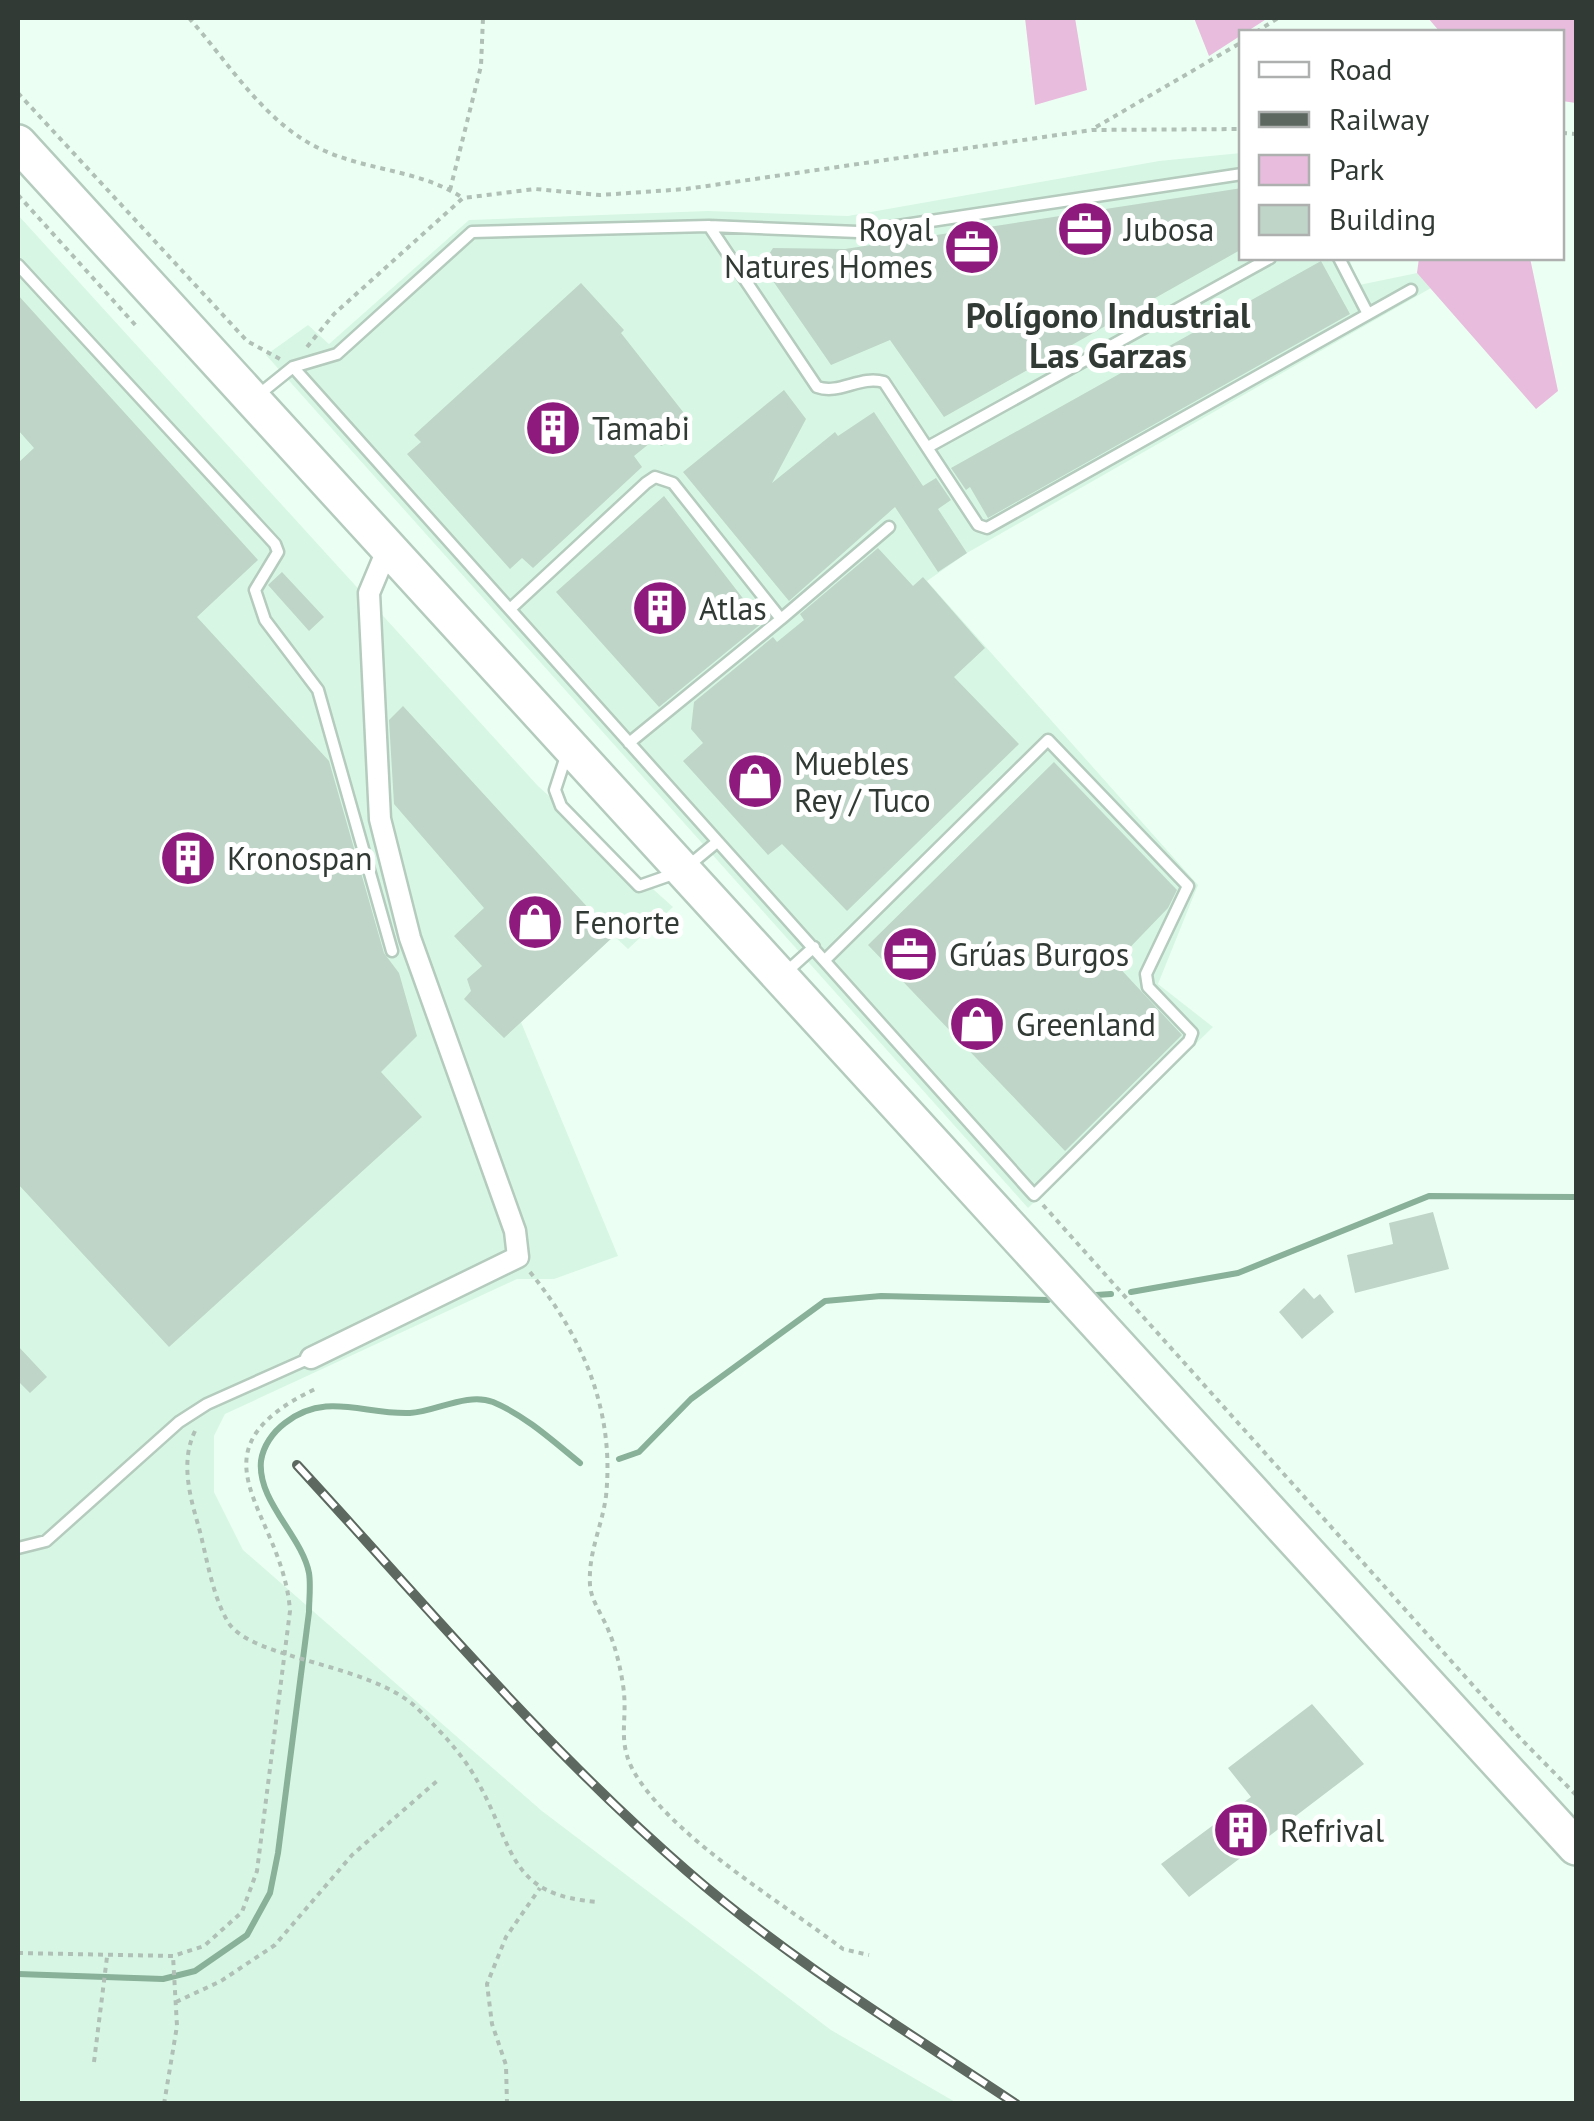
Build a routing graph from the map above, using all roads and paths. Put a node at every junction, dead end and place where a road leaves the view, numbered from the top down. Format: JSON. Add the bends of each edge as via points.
{"nodes":[{"id":1,"x":189,"y":18,"type":"edge"},
{"id":2,"x":483,"y":18,"type":"edge"},
{"id":3,"x":1239,"y":44,"type":"edge"},
{"id":4,"x":18,"y":93,"type":"edge"},
{"id":5,"x":1239,"y":129,"type":"edge"},
{"id":6,"x":1092,"y":130,"type":"junction"},
{"id":7,"x":18,"y":143,"type":"edge"},
{"id":8,"x":1239,"y":174,"type":"edge"},
{"id":9,"x":450,"y":190,"type":"junction"},
{"id":10,"x":18,"y":195,"type":"edge"},
{"id":11,"x":463,"y":198,"type":"junction"},
{"id":12,"x":709,"y":226,"type":"junction"},
{"id":13,"x":1266,"y":260,"type":"edge"},
{"id":14,"x":1340,"y":260,"type":"edge"},
{"id":15,"x":18,"y":266,"type":"edge"},
{"id":16,"x":1411,"y":290,"type":"dead end"},
{"id":17,"x":1368,"y":314,"type":"junction"},
{"id":18,"x":138,"y":328,"type":"dead end"},
{"id":19,"x":293,"y":367,"type":"junction"},
{"id":20,"x":252,"y":400,"type":"junction"},
{"id":21,"x":928,"y":448,"type":"junction"},
{"id":22,"x":889,"y":527,"type":"dead end"},
{"id":23,"x":386,"y":550,"type":"junction"},
{"id":24,"x":510,"y":609,"type":"junction"},
{"id":25,"x":781,"y":619,"type":"junction"},
{"id":26,"x":629,"y":743,"type":"junction"},
{"id":27,"x":717,"y":842,"type":"junction"},
{"id":28,"x":682,"y":871,"type":"junction"},
{"id":29,"x":814,"y":948,"type":"junction"},
{"id":30,"x":392,"y":951,"type":"dead end"},
{"id":31,"x":825,"y":960,"type":"junction"},
{"id":32,"x":779,"y":978,"type":"junction"},
{"id":33,"x":1034,"y":1194,"type":"junction"},
{"id":34,"x":518,"y":1256,"type":"junction"},
{"id":35,"x":311,"y":1358,"type":"joint"},
{"id":36,"x":315,"y":1389,"type":"dead end"},
{"id":37,"x":207,"y":1404,"type":"junction"},
{"id":38,"x":18,"y":1548,"type":"edge"},
{"id":39,"x":288,"y":1654,"type":"junction"},
{"id":40,"x":437,"y":1781,"type":"dead end"},
{"id":41,"x":1576,"y":1795,"type":"edge"},
{"id":42,"x":1576,"y":1847,"type":"edge"},
{"id":43,"x":540,"y":1888,"type":"junction"},
{"id":44,"x":600,"y":1902,"type":"dead end"},
{"id":45,"x":18,"y":1953,"type":"edge"},
{"id":46,"x":869,"y":1955,"type":"dead end"},
{"id":47,"x":172,"y":1956,"type":"junction"},
{"id":48,"x":108,"y":1957,"type":"junction"},
{"id":49,"x":176,"y":2002,"type":"junction"},
{"id":50,"x":94,"y":2062,"type":"dead end"},
{"id":51,"x":164,"y":2104,"type":"edge"},
{"id":52,"x":507,"y":2104,"type":"edge"}],
"edges":[{"from":1,"to":9,"type":"path","via":[[292,134],[328,153]]},
{"from":2,"to":9,"type":"path","via":[[482,66]]},
{"from":3,"to":6,"type":"path"},
{"from":4,"to":19,"type":"path","via":[[247,341]]},
{"from":5,"to":6,"type":"path"},
{"from":6,"to":11,"type":"path","via":[[686,188],[600,195],[535,189]]},
{"from":7,"to":20,"type":"highway"},
{"from":8,"to":12,"type":"lane","via":[[858,232]]},
{"from":9,"to":11,"type":"path"},
{"from":10,"to":18,"type":"path"},
{"from":11,"to":19,"type":"path","via":[[334,314]]},
{"from":12,"to":19,"type":"lane","via":[[472,232],[338,354]]},
{"from":12,"to":21,"type":"lane","via":[[817,387],[884,382]]},
{"from":13,"to":21,"type":"lane"},
{"from":14,"to":17,"type":"lane"},
{"from":15,"to":30,"type":"lane","via":[[275,544],[278,552],[255,590],[265,620],[318,690]]},
{"from":16,"to":17,"type":"lane"},
{"from":17,"to":21,"type":"lane","via":[[987,528],[978,525]]},
{"from":19,"to":20,"type":"lane"},
{"from":19,"to":24,"type":"lane"},
{"from":20,"to":23,"type":"highway"},
{"from":22,"to":25,"type":"lane"},
{"from":23,"to":28,"type":"highway"},
{"from":23,"to":34,"type":"street","via":[[369,594],[380,819],[410,938],[515,1231]]},
{"from":24,"to":25,"type":"lane","via":[[655,477],[673,483]]},
{"from":24,"to":26,"type":"lane"},
{"from":25,"to":26,"type":"lane"},
{"from":26,"to":27,"type":"lane"},
{"from":27,"to":28,"type":"lane"},
{"from":27,"to":29,"type":"lane"},
{"from":28,"to":32,"type":"highway"},
{"from":29,"to":31,"type":"lane"},
{"from":29,"to":32,"type":"lane"},
{"from":31,"to":33,"type":"lane"},
{"from":31,"to":33,"type":"lane","via":[[1048,740],[1188,886],[1146,974],[1148,986],[1192,1033],[1189,1041]]},
{"from":32,"to":42,"type":"highway"},
{"from":33,"to":41,"type":"path"},
{"from":34,"to":35,"type":"street"},
{"from":34,"to":46,"type":"path","via":[[562,1311],[590,1364],[602,1418],[606,1496],[589,1558],[590,1592],[620,1665],[620,1736],[630,1765],[660,1808],[704,1844],[843,1949]]},
{"from":35,"to":37,"type":"lane"},
{"from":36,"to":39,"type":"path","via":[[261,1422],[246,1462],[247,1481],[288,1577]]},
{"from":37,"to":38,"type":"lane","via":[[46,1540]]},
{"from":37,"to":39,"type":"path","via":[[187,1464],[219,1600],[234,1631]]},
{"from":39,"to":43,"type":"path","via":[[376,1681],[455,1746],[498,1832]]},
{"from":39,"to":47,"type":"path","via":[[252,1894],[226,1929],[204,1946]]},
{"from":40,"to":49,"type":"path","via":[[352,1855],[275,1945]]},
{"from":43,"to":44,"type":"path","via":[[563,1900]]},
{"from":43,"to":52,"type":"path","via":[[506,1938],[487,1984],[506,2065]]},
{"from":45,"to":48,"type":"path"},
{"from":47,"to":48,"type":"path"},
{"from":47,"to":49,"type":"path"},
{"from":48,"to":50,"type":"path"},
{"from":49,"to":51,"type":"path"}]}
